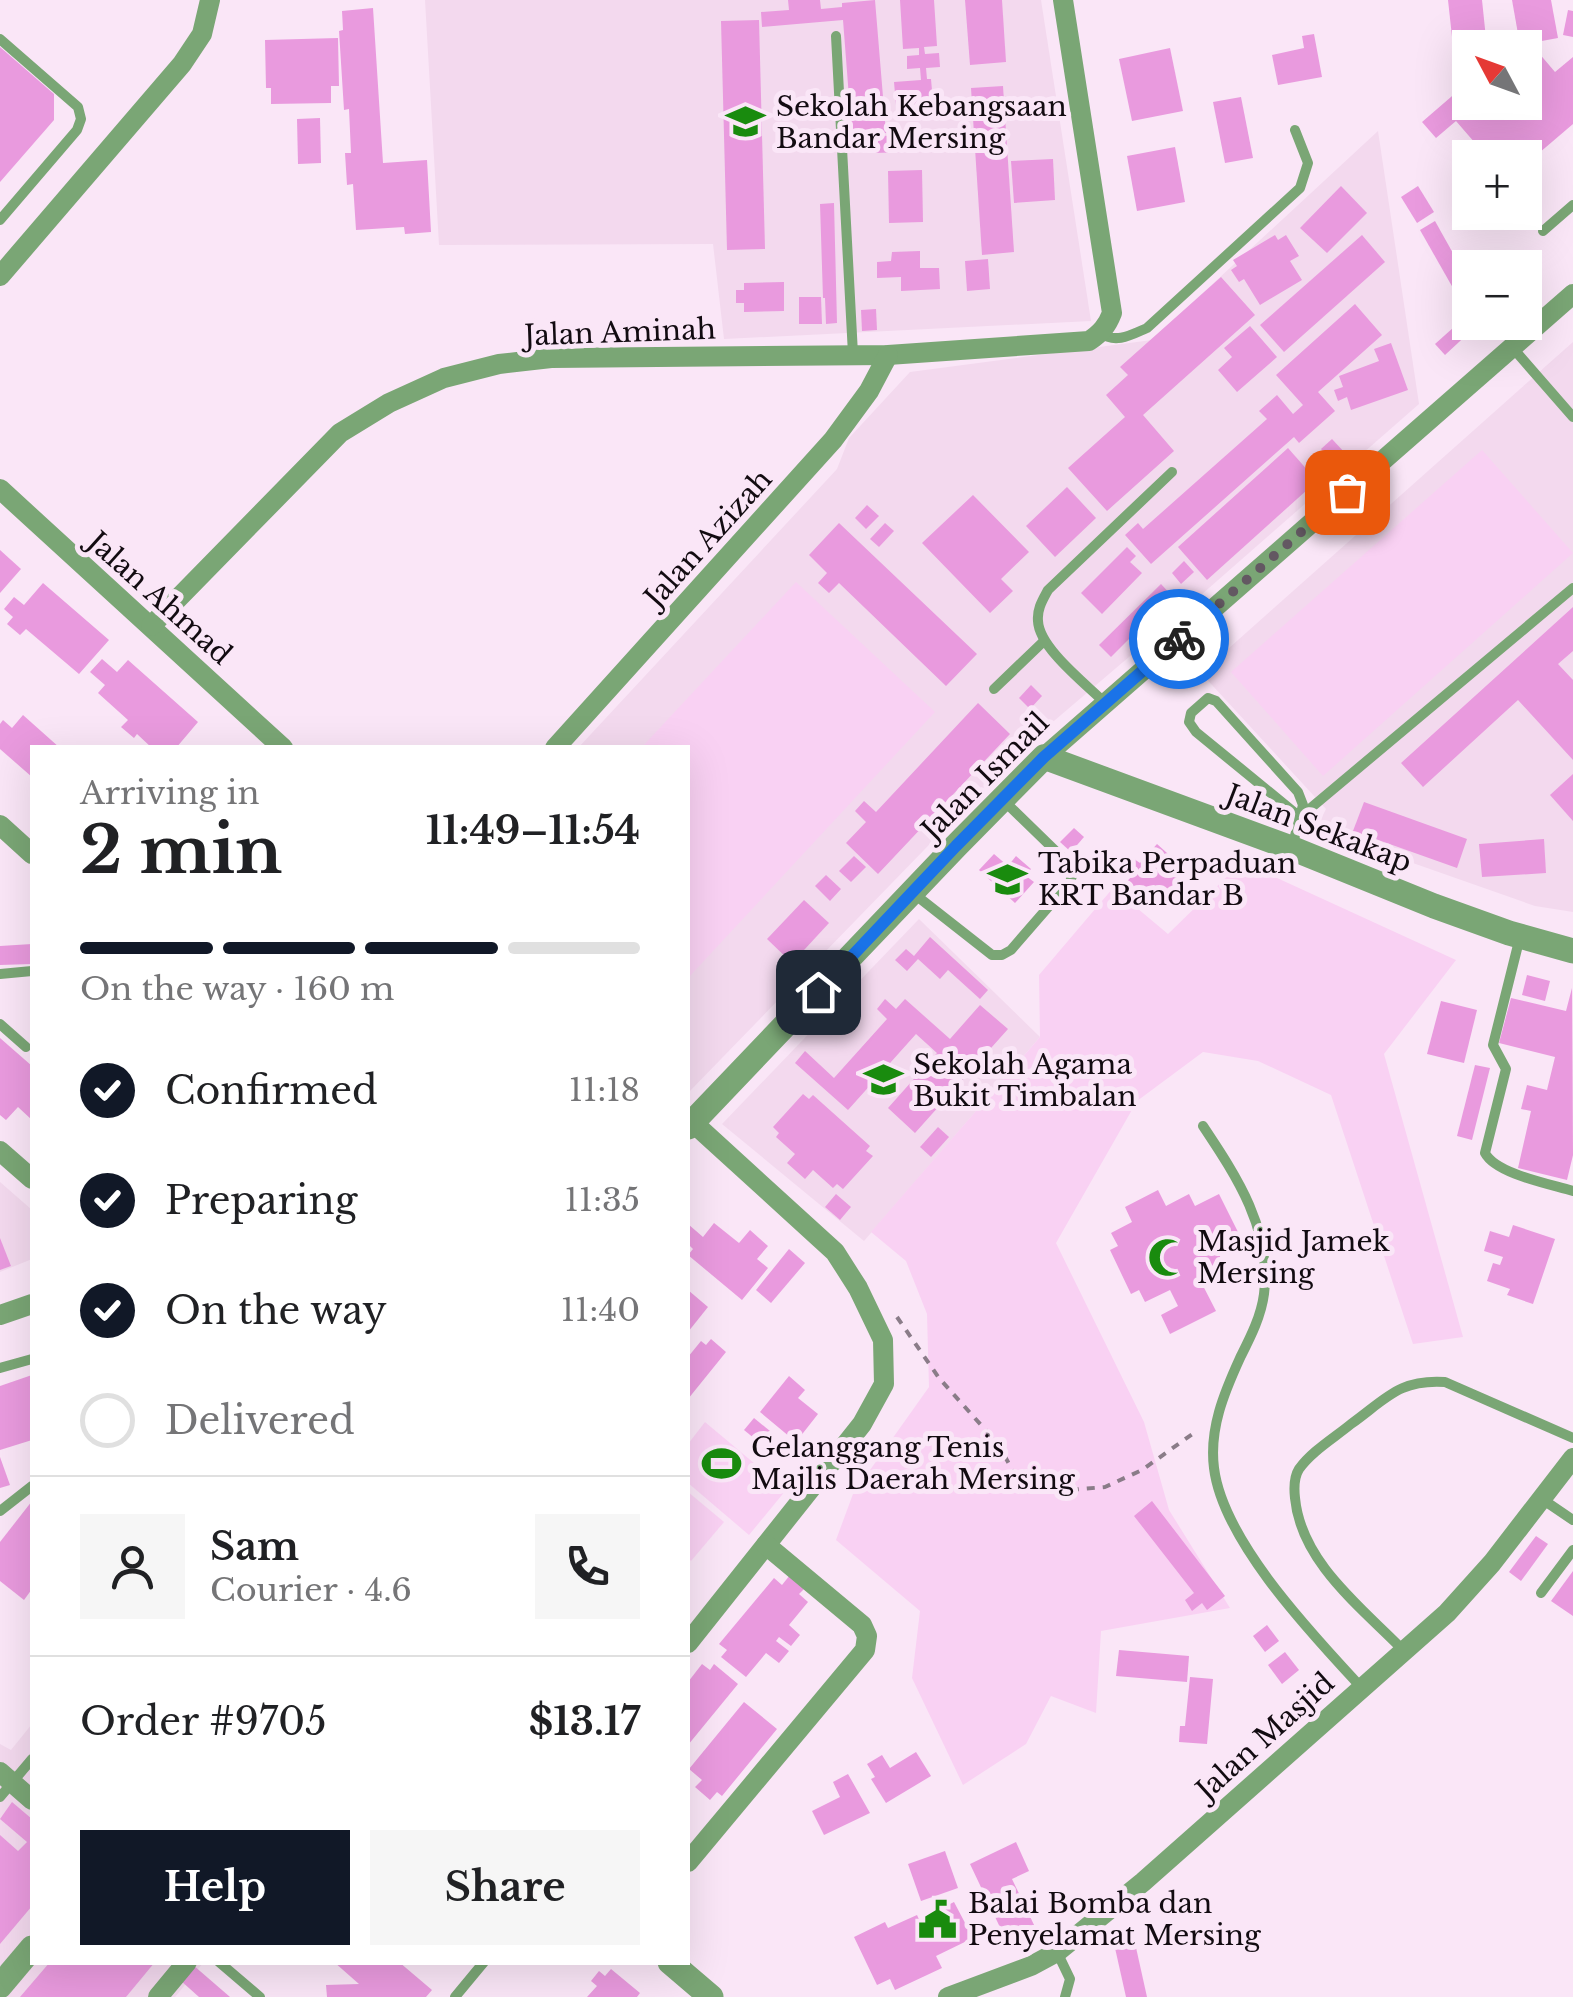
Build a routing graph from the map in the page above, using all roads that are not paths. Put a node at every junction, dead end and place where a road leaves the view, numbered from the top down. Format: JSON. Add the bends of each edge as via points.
{"nodes":[{"id":1,"x":210,"y":0,"type":"edge"},
{"id":2,"x":1063,"y":0,"type":"edge"},
{"id":3,"x":836,"y":36,"type":"dead end"},
{"id":4,"x":0,"y":40,"type":"edge"},
{"id":5,"x":1296,"y":130,"type":"dead end"},
{"id":6,"x":1573,"y":205,"type":"edge"},
{"id":7,"x":0,"y":220,"type":"edge"},
{"id":8,"x":1543,"y":231,"type":"dead end"},
{"id":9,"x":2,"y":269,"type":"edge"},
{"id":10,"x":1573,"y":294,"type":"edge"},
{"id":11,"x":1100,"y":333,"type":"junction"},
{"id":12,"x":1512,"y":347,"type":"junction"},
{"id":13,"x":853,"y":355,"type":"junction"},
{"id":14,"x":888,"y":355,"type":"junction"},
{"id":15,"x":1573,"y":417,"type":"edge"},
{"id":16,"x":1172,"y":472,"type":"dead end"},
{"id":17,"x":0,"y":488,"type":"edge"},
{"id":18,"x":1573,"y":588,"type":"edge"},
{"id":19,"x":150,"y":626,"type":"junction"},
{"id":20,"x":1044,"y":641,"type":"junction"},
{"id":21,"x":994,"y":689,"type":"dead end"},
{"id":22,"x":1105,"y":703,"type":"junction"},
{"id":23,"x":280,"y":745,"type":"edge"},
{"id":24,"x":558,"y":745,"type":"edge"},
{"id":25,"x":1044,"y":757,"type":"junction"},
{"id":26,"x":1002,"y":799,"type":"junction"},
{"id":27,"x":1300,"y":818,"type":"junction"},
{"id":28,"x":0,"y":825,"type":"edge"},
{"id":29,"x":1291,"y":848,"type":"junction"},
{"id":30,"x":30,"y":852,"type":"edge"},
{"id":31,"x":912,"y":892,"type":"junction"},
{"id":32,"x":1520,"y":936,"type":"junction"},
{"id":33,"x":1573,"y":950,"type":"edge"},
{"id":34,"x":30,"y":971,"type":"edge"},
{"id":35,"x":0,"y":974,"type":"edge"},
{"id":36,"x":0,"y":1024,"type":"edge"},
{"id":37,"x":26,"y":1047,"type":"dead end"},
{"id":38,"x":690,"y":1122,"type":"edge"},
{"id":39,"x":690,"y":1124,"type":"edge"},
{"id":40,"x":1203,"y":1126,"type":"dead end"},
{"id":41,"x":0,"y":1151,"type":"edge"},
{"id":42,"x":30,"y":1177,"type":"edge"},
{"id":43,"x":1573,"y":1190,"type":"edge"},
{"id":44,"x":30,"y":1305,"type":"edge"},
{"id":45,"x":0,"y":1316,"type":"edge"},
{"id":46,"x":30,"y":1360,"type":"edge"},
{"id":47,"x":0,"y":1368,"type":"edge"},
{"id":48,"x":1573,"y":1438,"type":"edge"},
{"id":49,"x":1573,"y":1458,"type":"edge"},
{"id":50,"x":30,"y":1488,"type":"edge"},
{"id":51,"x":1542,"y":1499,"type":"junction"},
{"id":52,"x":0,"y":1510,"type":"edge"},
{"id":53,"x":1573,"y":1520,"type":"edge"},
{"id":54,"x":766,"y":1545,"type":"junction"},
{"id":55,"x":1573,"y":1550,"type":"edge"},
{"id":56,"x":1542,"y":1594,"type":"dead end"},
{"id":57,"x":690,"y":1640,"type":"edge"},
{"id":58,"x":1403,"y":1650,"type":"junction"},
{"id":59,"x":1360,"y":1688,"type":"junction"},
{"id":60,"x":30,"y":1761,"type":"edge"},
{"id":61,"x":4,"y":1784,"type":"edge"},
{"id":62,"x":30,"y":1799,"type":"edge"},
{"id":63,"x":690,"y":1860,"type":"edge"},
{"id":64,"x":30,"y":1950,"type":"edge"},
{"id":65,"x":1058,"y":1952,"type":"junction"},
{"id":66,"x":185,"y":1965,"type":"edge"},
{"id":67,"x":223,"y":1965,"type":"edge"},
{"id":68,"x":481,"y":1965,"type":"edge"},
{"id":69,"x":674,"y":1965,"type":"edge"},
{"id":70,"x":0,"y":1986,"type":"edge"},
{"id":71,"x":158,"y":1997,"type":"edge"},
{"id":72,"x":260,"y":1997,"type":"edge"},
{"id":73,"x":454,"y":1997,"type":"edge"},
{"id":74,"x":712,"y":1997,"type":"edge"},
{"id":75,"x":948,"y":1997,"type":"edge"},
{"id":76,"x":1064,"y":1997,"type":"edge"}],
"edges":[{"from":1,"to":9,"type":"street","via":[[202,34],[182,64]]},
{"from":2,"to":11,"type":"street","via":[[1112,313]]},
{"from":3,"to":13,"type":"lane"},
{"from":4,"to":7,"type":"lane","via":[[78,107],[81,119]]},
{"from":5,"to":11,"type":"lane","via":[[1308,163],[1300,188],[1147,328],[1124,338]]},
{"from":6,"to":8,"type":"lane"},
{"from":10,"to":12,"type":"street","name":"Jalan Ismail"},
{"from":11,"to":14,"type":"street","name":"Jalan Aminah","via":[[1089,340]]},
{"from":12,"to":15,"type":"lane"},
{"from":12,"to":22,"type":"street","name":"Jalan Ismail"},
{"from":13,"to":14,"type":"street","name":"Jalan Aminah"},
{"from":13,"to":19,"type":"street","name":"Jalan Aminah","via":[[551,358],[444,378],[340,433]]},
{"from":14,"to":24,"type":"street","name":"Jalan Azizah","via":[[833,440]]},
{"from":16,"to":20,"type":"lane","via":[[1048,590],[1039,607]]},
{"from":17,"to":19,"type":"street","name":"Jalan Ahmad"},
{"from":18,"to":27,"type":"lane"},
{"from":19,"to":23,"type":"street","name":"Jalan Ahmad"},
{"from":20,"to":21,"type":"lane"},
{"from":20,"to":22,"type":"lane"},
{"from":22,"to":25,"type":"street","name":"Jalan Ismail"},
{"from":25,"to":26,"type":"street","name":"Jalan Ismail"},
{"from":25,"to":29,"type":"street","name":"Jalan Sekakap"},
{"from":26,"to":31,"type":"street","name":"Jalan Ismail"},
{"from":26,"to":31,"type":"lane","via":[[1073,873],[1011,950],[992,954]]},
{"from":27,"to":27,"type":"lane","via":[[1196,732],[1189,722],[1198,704],[1216,701],[1298,792]]},
{"from":27,"to":29,"type":"lane"},
{"from":28,"to":30,"type":"street"},
{"from":29,"to":32,"type":"street","name":"Jalan Sekakap"},
{"from":31,"to":38,"type":"street","name":"Jalan Ismail"},
{"from":32,"to":33,"type":"street","name":"Jalan Sekakap"},
{"from":32,"to":43,"type":"lane","via":[[1493,1044],[1506,1069],[1485,1153],[1518,1174]]},
{"from":34,"to":35,"type":"lane"},
{"from":36,"to":37,"type":"lane"},
{"from":39,"to":54,"type":"street","via":[[835,1252],[884,1340],[884,1384],[862,1424]]},
{"from":40,"to":59,"type":"lane","via":[[1239,1180],[1264,1252],[1264,1295],[1218,1416],[1214,1472],[1244,1546]]},
{"from":41,"to":42,"type":"street"},
{"from":44,"to":45,"type":"street"},
{"from":46,"to":47,"type":"lane"},
{"from":48,"to":58,"type":"lane","via":[[1445,1382],[1424,1380],[1405,1385],[1297,1472],[1296,1509],[1310,1548]]},
{"from":49,"to":51,"type":"street","name":"Jalan Masjid"},
{"from":50,"to":52,"type":"lane"},
{"from":51,"to":53,"type":"lane"},
{"from":51,"to":58,"type":"street","name":"Jalan Masjid","via":[[1447,1612]]},
{"from":54,"to":57,"type":"street"},
{"from":54,"to":63,"type":"street","via":[[862,1625],[865,1650]]},
{"from":55,"to":56,"type":"lane"},
{"from":58,"to":59,"type":"street","name":"Jalan Masjid"},
{"from":59,"to":65,"type":"street","name":"Jalan Masjid"},
{"from":60,"to":61,"type":"lane"},
{"from":61,"to":62,"type":"street"},
{"from":64,"to":70,"type":"street"},
{"from":65,"to":75,"type":"street","name":"Jalan Masjid"},
{"from":65,"to":76,"type":"lane","via":[[1070,1979]]},
{"from":66,"to":71,"type":"street"},
{"from":67,"to":72,"type":"lane"},
{"from":68,"to":73,"type":"lane"},
{"from":69,"to":74,"type":"street"}]}
